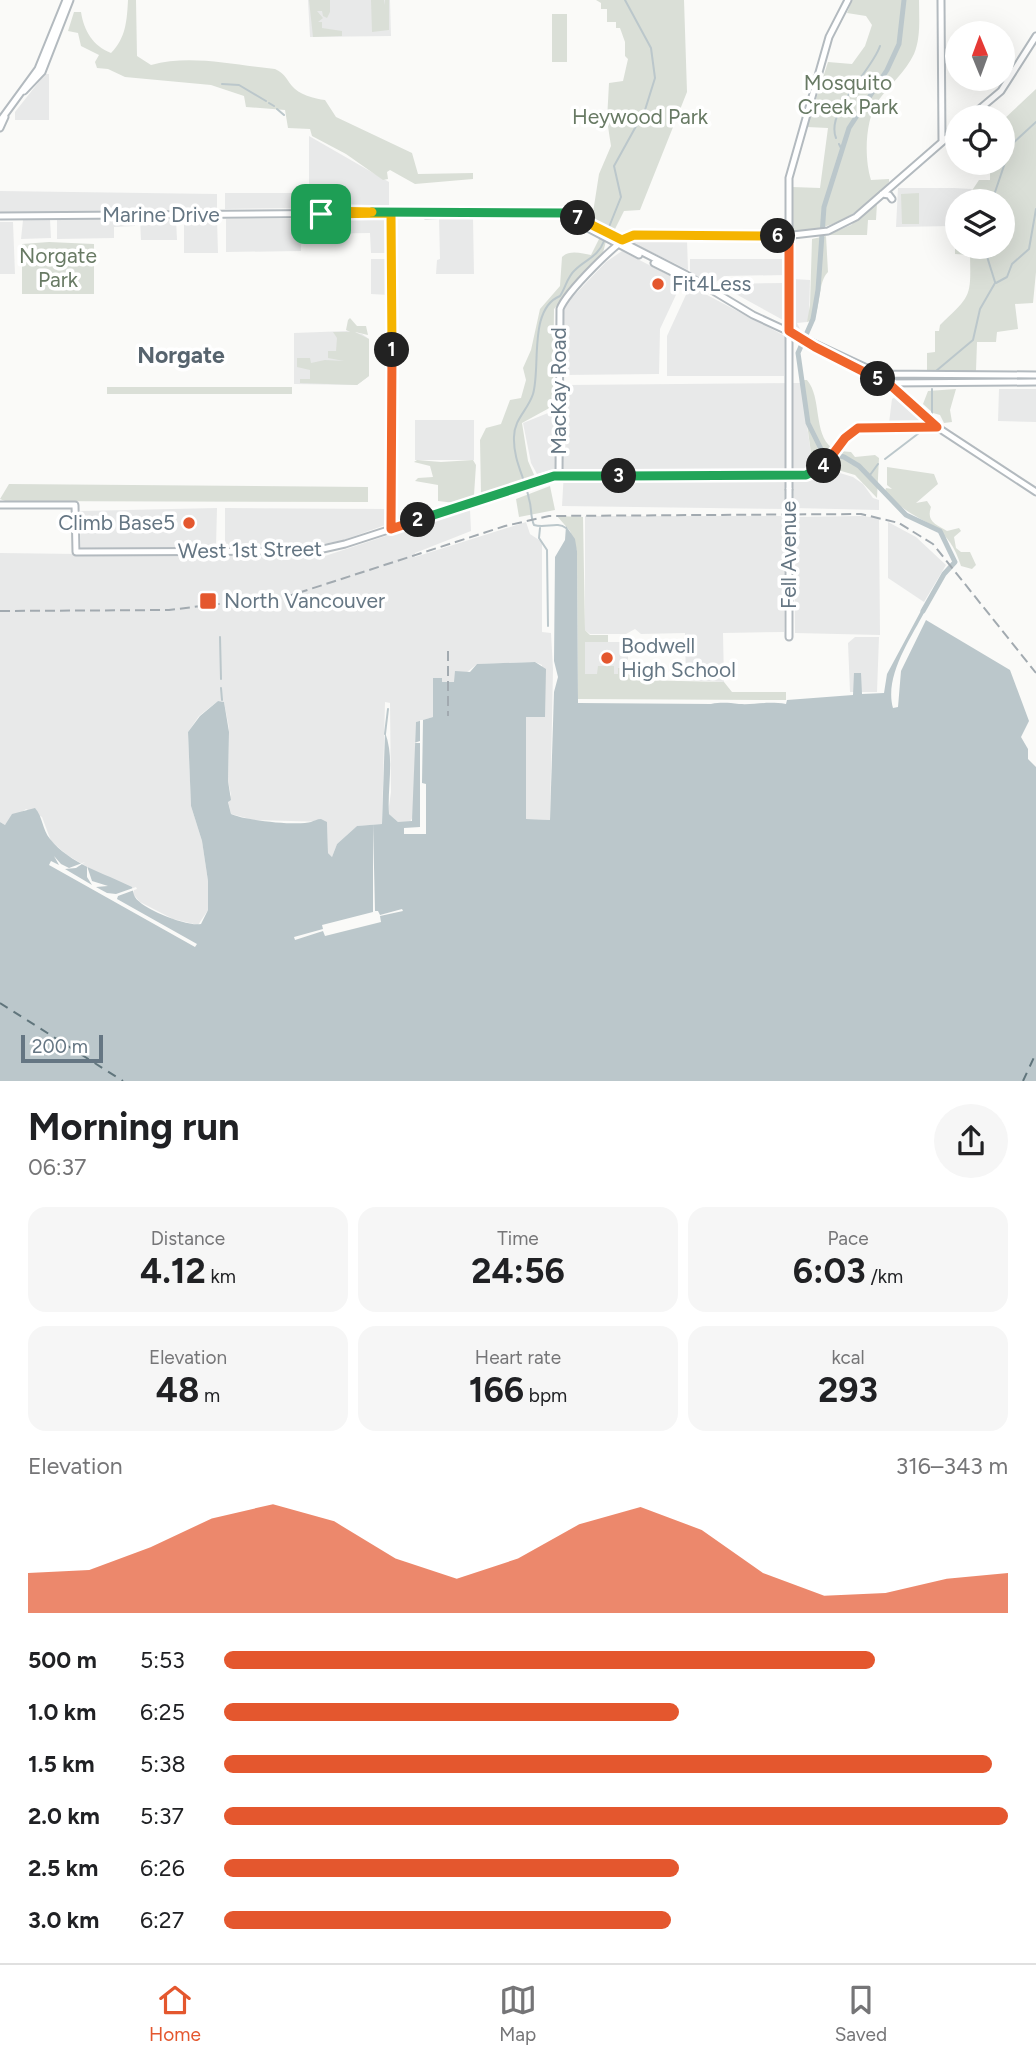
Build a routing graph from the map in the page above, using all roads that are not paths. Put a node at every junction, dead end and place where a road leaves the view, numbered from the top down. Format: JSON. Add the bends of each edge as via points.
{"nodes":[{"id":1,"x":68,"y":0,"type":"edge"},
{"id":2,"x":848,"y":0,"type":"edge"},
{"id":3,"x":941,"y":0,"type":"edge"},
{"id":4,"x":1036,"y":36,"type":"edge"},
{"id":5,"x":52,"y":38,"type":"junction"},
{"id":6,"x":46,"y":63,"type":"junction"},
{"id":7,"x":24,"y":91,"type":"junction"},
{"id":8,"x":983,"y":105,"type":"edge"},
{"id":9,"x":2,"y":122,"type":"edge"},
{"id":10,"x":945,"y":138,"type":"edge"},
{"id":11,"x":942,"y":141,"type":"junction"},
{"id":12,"x":882,"y":194,"type":"junction"},
{"id":13,"x":892,"y":198,"type":"dead end"},
{"id":14,"x":391,"y":213,"type":"junction"},
{"id":15,"x":0,"y":216,"type":"edge"},
{"id":16,"x":606,"y":234,"type":"junction"},
{"id":17,"x":789,"y":236,"type":"junction"},
{"id":18,"x":622,"y":243,"type":"junction"},
{"id":19,"x":607,"y":255,"type":"junction"},
{"id":20,"x":789,"y":331,"type":"junction"},
{"id":21,"x":810,"y":341,"type":"junction"},
{"id":22,"x":1036,"y":375,"type":"edge"},
{"id":23,"x":888,"y":379,"type":"junction"},
{"id":24,"x":1036,"y":382,"type":"edge"},
{"id":25,"x":937,"y":427,"type":"junction"},
{"id":26,"x":789,"y":475,"type":"junction"},
{"id":27,"x":559,"y":476,"type":"junction"},
{"id":28,"x":1036,"y":492,"type":"edge"},
{"id":29,"x":0,"y":505,"type":"edge"},
{"id":30,"x":391,"y":529,"type":"junction"},
{"id":31,"x":789,"y":637,"type":"dead end"}],
"edges":[{"from":1,"to":5,"type":"main road"},
{"from":1,"to":6,"type":"main road"},
{"from":2,"to":17,"type":"main road","name":"Fell Avenue","via":[[830,40],[789,178]]},
{"from":3,"to":11,"type":"main road"},
{"from":4,"to":8,"type":"main road","via":[[1007,84]]},
{"from":5,"to":6,"type":"main road"},
{"from":5,"to":7,"type":"main road"},
{"from":6,"to":7,"type":"main road"},
{"from":7,"to":9,"type":"main road"},
{"from":10,"to":11,"type":"main road"},
{"from":11,"to":12,"type":"main road"},
{"from":12,"to":13,"type":"main road"},
{"from":12,"to":17,"type":"main road","via":[[848,223],[817,234]]},
{"from":14,"to":15,"type":"main road","name":"Marine Drive"},
{"from":14,"to":16,"type":"main road","name":"Marine Drive","via":[[560,214]]},
{"from":14,"to":30,"type":"main road"},
{"from":16,"to":18,"type":"main road","name":"Marine Drive"},
{"from":16,"to":19,"type":"main road"},
{"from":17,"to":18,"type":"main road","via":[[634,235]]},
{"from":17,"to":20,"type":"main road","name":"Fell Avenue"},
{"from":18,"to":19,"type":"main road"},
{"from":18,"to":20,"type":"main road","name":"Marine Drive"},
{"from":19,"to":27,"type":"main road","name":"MacKay Road","via":[[561,306]]},
{"from":20,"to":21,"type":"main road","name":"Marine Drive"},
{"from":20,"to":26,"type":"main road","name":"Fell Avenue"},
{"from":21,"to":23,"type":"main road","name":"Marine Drive"},
{"from":21,"to":23,"type":"main road","name":"Marine Drive"},
{"from":22,"to":23,"type":"main road"},
{"from":23,"to":24,"type":"main road"},
{"from":23,"to":25,"type":"main road"},
{"from":25,"to":26,"type":"main road","name":"West 1st Street","via":[[861,428],[848,434],[827,463],[811,474]]},
{"from":25,"to":28,"type":"main road"},
{"from":26,"to":27,"type":"main road","name":"West 1st Street"},
{"from":26,"to":31,"type":"main road","name":"Fell Avenue","bridge":true},
{"from":27,"to":30,"type":"main road","name":"West 1st Street"},
{"from":29,"to":30,"type":"main road","name":"West 1st Street","via":[[75,505],[76,552],[310,551]]}]}
